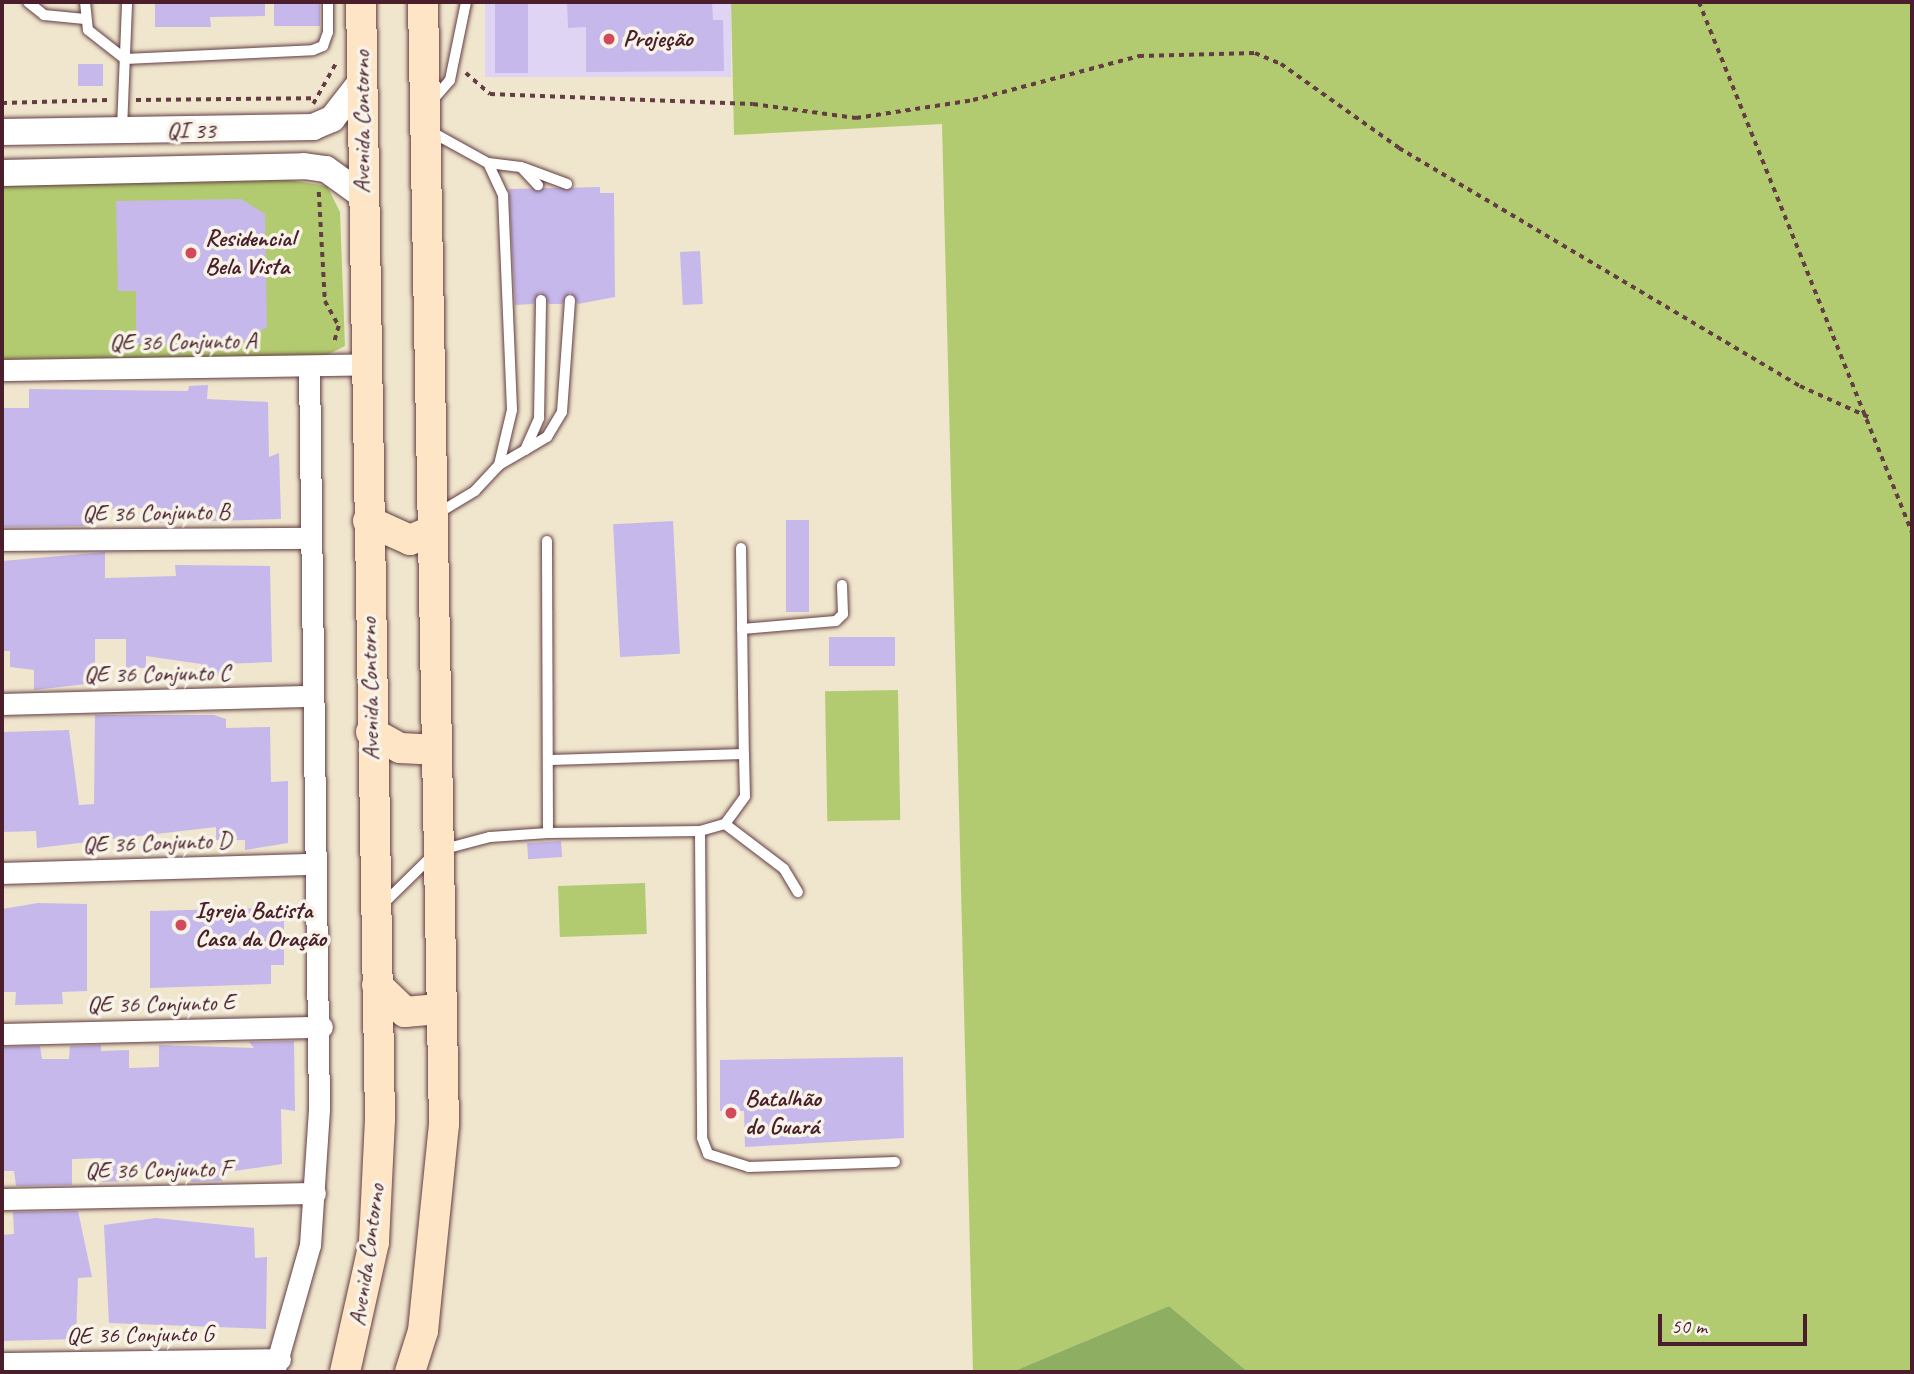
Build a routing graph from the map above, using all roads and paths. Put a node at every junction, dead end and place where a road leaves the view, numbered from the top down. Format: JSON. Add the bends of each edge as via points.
{"nodes":[{"id":1,"x":28,"y":2,"type":"edge"},
{"id":2,"x":85,"y":2,"type":"edge"},
{"id":3,"x":127,"y":2,"type":"edge"},
{"id":4,"x":328,"y":2,"type":"edge"},
{"id":5,"x":361,"y":2,"type":"edge"},
{"id":6,"x":423,"y":2,"type":"edge"},
{"id":7,"x":466,"y":2,"type":"edge"},
{"id":8,"x":1699,"y":2,"type":"edge"},
{"id":9,"x":85,"y":19,"type":"junction"},
{"id":10,"x":458,"y":56,"type":"junction"},
{"id":11,"x":125,"y":59,"type":"junction"},
{"id":12,"x":348,"y":75,"type":"junction"},
{"id":13,"x":331,"y":90,"type":"dead end"},
{"id":14,"x":123,"y":100,"type":"junction"},
{"id":15,"x":2,"y":103,"type":"edge"},
{"id":16,"x":423,"y":120,"type":"junction"},
{"id":17,"x":2,"y":132,"type":"edge"},
{"id":18,"x":121,"y":132,"type":"junction"},
{"id":19,"x":170,"y":132,"type":"junction"},
{"id":20,"x":488,"y":163,"type":"junction"},
{"id":21,"x":521,"y":167,"type":"junction"},
{"id":22,"x":170,"y":169,"type":"junction"},
{"id":23,"x":2,"y":173,"type":"edge"},
{"id":24,"x":567,"y":184,"type":"dead end"},
{"id":25,"x":538,"y":185,"type":"dead end"},
{"id":26,"x":362,"y":195,"type":"junction"},
{"id":27,"x":541,"y":300,"type":"dead end"},
{"id":28,"x":570,"y":300,"type":"dead end"},
{"id":29,"x":365,"y":364,"type":"junction"},
{"id":30,"x":309,"y":367,"type":"junction"},
{"id":31,"x":2,"y":370,"type":"edge"},
{"id":32,"x":1871,"y":418,"type":"junction"},
{"id":33,"x":525,"y":450,"type":"junction"},
{"id":34,"x":499,"y":465,"type":"junction"},
{"id":35,"x":368,"y":521,"type":"junction"},
{"id":36,"x":429,"y":525,"type":"junction"},
{"id":37,"x":1912,"y":532,"type":"edge"},
{"id":38,"x":310,"y":538,"type":"junction"},
{"id":39,"x":2,"y":540,"type":"edge"},
{"id":40,"x":548,"y":541,"type":"dead end"},
{"id":41,"x":741,"y":548,"type":"dead end"},
{"id":42,"x":842,"y":584,"type":"dead end"},
{"id":43,"x":742,"y":629,"type":"junction"},
{"id":44,"x":313,"y":696,"type":"junction"},
{"id":45,"x":2,"y":704,"type":"edge"},
{"id":46,"x":371,"y":732,"type":"junction"},
{"id":47,"x":434,"y":750,"type":"junction"},
{"id":48,"x":744,"y":754,"type":"junction"},
{"id":49,"x":550,"y":760,"type":"junction"},
{"id":50,"x":725,"y":824,"type":"junction"},
{"id":51,"x":700,"y":831,"type":"junction"},
{"id":52,"x":548,"y":833,"type":"junction"},
{"id":53,"x":437,"y":851,"type":"junction"},
{"id":54,"x":314,"y":864,"type":"junction"},
{"id":55,"x":2,"y":873,"type":"edge"},
{"id":56,"x":798,"y":892,"type":"dead end"},
{"id":57,"x":374,"y":913,"type":"junction"},
{"id":58,"x":377,"y":985,"type":"junction"},
{"id":59,"x":439,"y":1009,"type":"junction"},
{"id":60,"x":321,"y":1027,"type":"junction"},
{"id":61,"x":2,"y":1034,"type":"edge"},
{"id":62,"x":895,"y":1162,"type":"dead end"},
{"id":63,"x":315,"y":1193,"type":"junction"},
{"id":64,"x":2,"y":1199,"type":"edge"},
{"id":65,"x":2,"y":1363,"type":"edge"},
{"id":66,"x":277,"y":1365,"type":"edge"},
{"id":67,"x":345,"y":1372,"type":"edge"},
{"id":68,"x":410,"y":1372,"type":"edge"}],
"edges":[{"from":1,"to":9,"type":"lane","via":[[44,15]]},
{"from":2,"to":9,"type":"lane"},
{"from":3,"to":11,"type":"lane"},
{"from":4,"to":11,"type":"lane","via":[[328,32],[323,46],[313,50]]},
{"from":5,"to":12,"type":"main road","name":"Avenida Contorno"},
{"from":6,"to":16,"type":"main road"},
{"from":7,"to":10,"type":"lane"},
{"from":8,"to":32,"type":"path"},
{"from":9,"to":11,"type":"lane","via":[[95,38]]},
{"from":10,"to":16,"type":"lane","via":[[450,80]]},
{"from":10,"to":32,"type":"path","via":[[474,85],[490,94],[753,104],[856,118],[974,100],[1139,57],[1255,53],[1281,64],[1399,148],[1800,386]]},
{"from":11,"to":14,"type":"lane"},
{"from":12,"to":19,"type":"street","name":"QI 33","via":[[332,119],[313,127]]},
{"from":12,"to":26,"type":"main road","name":"Avenida Contorno"},
{"from":13,"to":14,"type":"path","via":[[313,99]]},
{"from":14,"to":15,"type":"path"},
{"from":14,"to":18,"type":"lane"},
{"from":16,"to":20,"type":"lane"},
{"from":16,"to":36,"type":"main road"},
{"from":17,"to":18,"type":"street","name":"QI 33"},
{"from":18,"to":19,"type":"street","name":"QI 33"},
{"from":19,"to":22,"type":"street"},
{"from":20,"to":21,"type":"lane"},
{"from":20,"to":34,"type":"lane","via":[[505,211],[512,386],[512,428]]},
{"from":21,"to":24,"type":"lane"},
{"from":21,"to":25,"type":"lane"},
{"from":22,"to":23,"type":"street","name":"QI 33"},
{"from":22,"to":26,"type":"street","name":"QI 33","via":[[317,167]]},
{"from":26,"to":29,"type":"main road","name":"Avenida Contorno"},
{"from":27,"to":33,"type":"lane","via":[[542,404]]},
{"from":28,"to":33,"type":"lane","via":[[562,412],[547,437]]},
{"from":29,"to":30,"type":"street","name":"QE 36 Conjunto A"},
{"from":29,"to":35,"type":"main road","name":"Avenida Contorno"},
{"from":30,"to":31,"type":"street","name":"QE 36 Conjunto A"},
{"from":30,"to":38,"type":"street"},
{"from":32,"to":37,"type":"path"},
{"from":33,"to":34,"type":"lane"},
{"from":34,"to":36,"type":"lane"},
{"from":35,"to":36,"type":"main road","via":[[410,540]]},
{"from":35,"to":46,"type":"main road","name":"Avenida Contorno"},
{"from":36,"to":47,"type":"main road"},
{"from":38,"to":39,"type":"street","name":"QE 36 Conjunto B"},
{"from":38,"to":44,"type":"street"},
{"from":40,"to":49,"type":"lane"},
{"from":41,"to":43,"type":"lane"},
{"from":42,"to":43,"type":"lane","via":[[843,614],[836,621]]},
{"from":43,"to":48,"type":"lane"},
{"from":44,"to":45,"type":"street","name":"QE 36 Conjunto C"},
{"from":44,"to":54,"type":"street"},
{"from":46,"to":47,"type":"main road","via":[[400,748]]},
{"from":46,"to":57,"type":"main road","name":"Avenida Contorno"},
{"from":47,"to":53,"type":"main road"},
{"from":48,"to":49,"type":"lane"},
{"from":48,"to":50,"type":"lane","via":[[746,796]]},
{"from":49,"to":52,"type":"lane"},
{"from":50,"to":51,"type":"lane"},
{"from":50,"to":56,"type":"lane","via":[[784,869]]},
{"from":51,"to":52,"type":"lane"},
{"from":51,"to":62,"type":"lane","via":[[702,1138],[708,1154],[748,1167]]},
{"from":52,"to":53,"type":"lane","via":[[490,837]]},
{"from":53,"to":57,"type":"lane"},
{"from":53,"to":59,"type":"main road"},
{"from":54,"to":55,"type":"street","name":"QE 36 Conjunto D"},
{"from":54,"to":60,"type":"street"},
{"from":57,"to":58,"type":"main road","name":"Avenida Contorno"},
{"from":58,"to":59,"type":"main road","via":[[405,1012]]},
{"from":58,"to":67,"type":"main road","name":"Avenida Contorno","via":[[373,1242]]},
{"from":59,"to":68,"type":"main road","via":[[440,1194],[423,1331]]},
{"from":60,"to":61,"type":"street","name":"QE 36 Conjunto E"},
{"from":60,"to":63,"type":"street"},
{"from":63,"to":64,"type":"street","name":"QE 36 Conjunto F"},
{"from":63,"to":66,"type":"street","via":[[304,1271]]},
{"from":65,"to":66,"type":"street","name":"QE 36 Conjunto G"}]}
